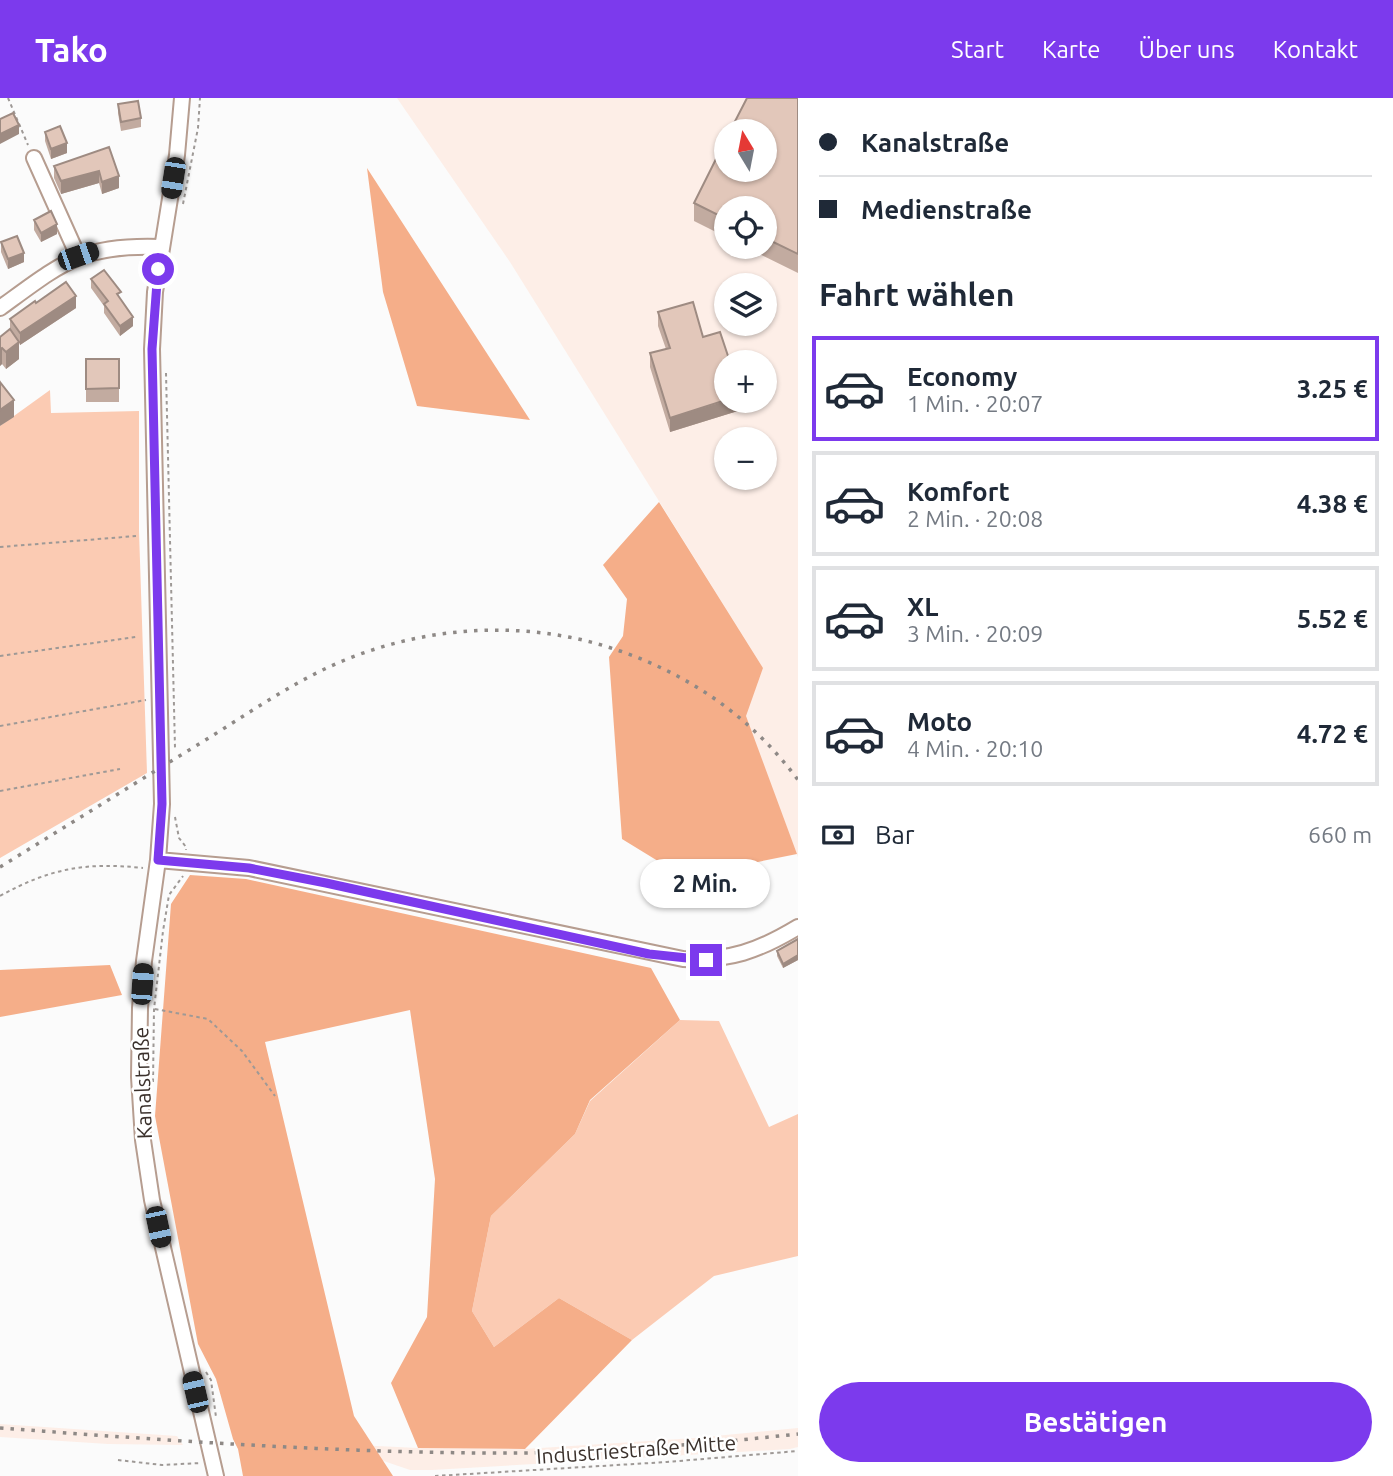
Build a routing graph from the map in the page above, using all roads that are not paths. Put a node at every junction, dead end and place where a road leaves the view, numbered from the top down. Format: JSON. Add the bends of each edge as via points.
{"nodes":[{"id":1,"x":182,"y":98,"type":"edge"},
{"id":2,"x":34,"y":158,"type":"road end"},
{"id":3,"x":162,"y":247,"type":"junction"},
{"id":4,"x":78,"y":256,"type":"junction"},
{"id":5,"x":0,"y":308,"type":"edge"},
{"id":6,"x":158,"y":865,"type":"junction"},
{"id":7,"x":798,"y":927,"type":"edge"},
{"id":8,"x":214,"y":1469,"type":"edge"}],
"edges":[{"from":1,"to":3,"type":"street","name":"Kanalstraße"},
{"from":2,"to":4,"type":"street"},
{"from":3,"to":4,"type":"street","via":[[112,247]]},
{"from":3,"to":6,"type":"street","name":"Kanalstraße","via":[[152,349],[167,696]]},
{"from":4,"to":5,"type":"street"},
{"from":6,"to":7,"type":"street","via":[[249,868],[683,959],[733,957]]},
{"from":6,"to":8,"type":"street","name":"Kanalstraße","via":[[144,961],[147,1008],[140,1104],[152,1200]]}]}
